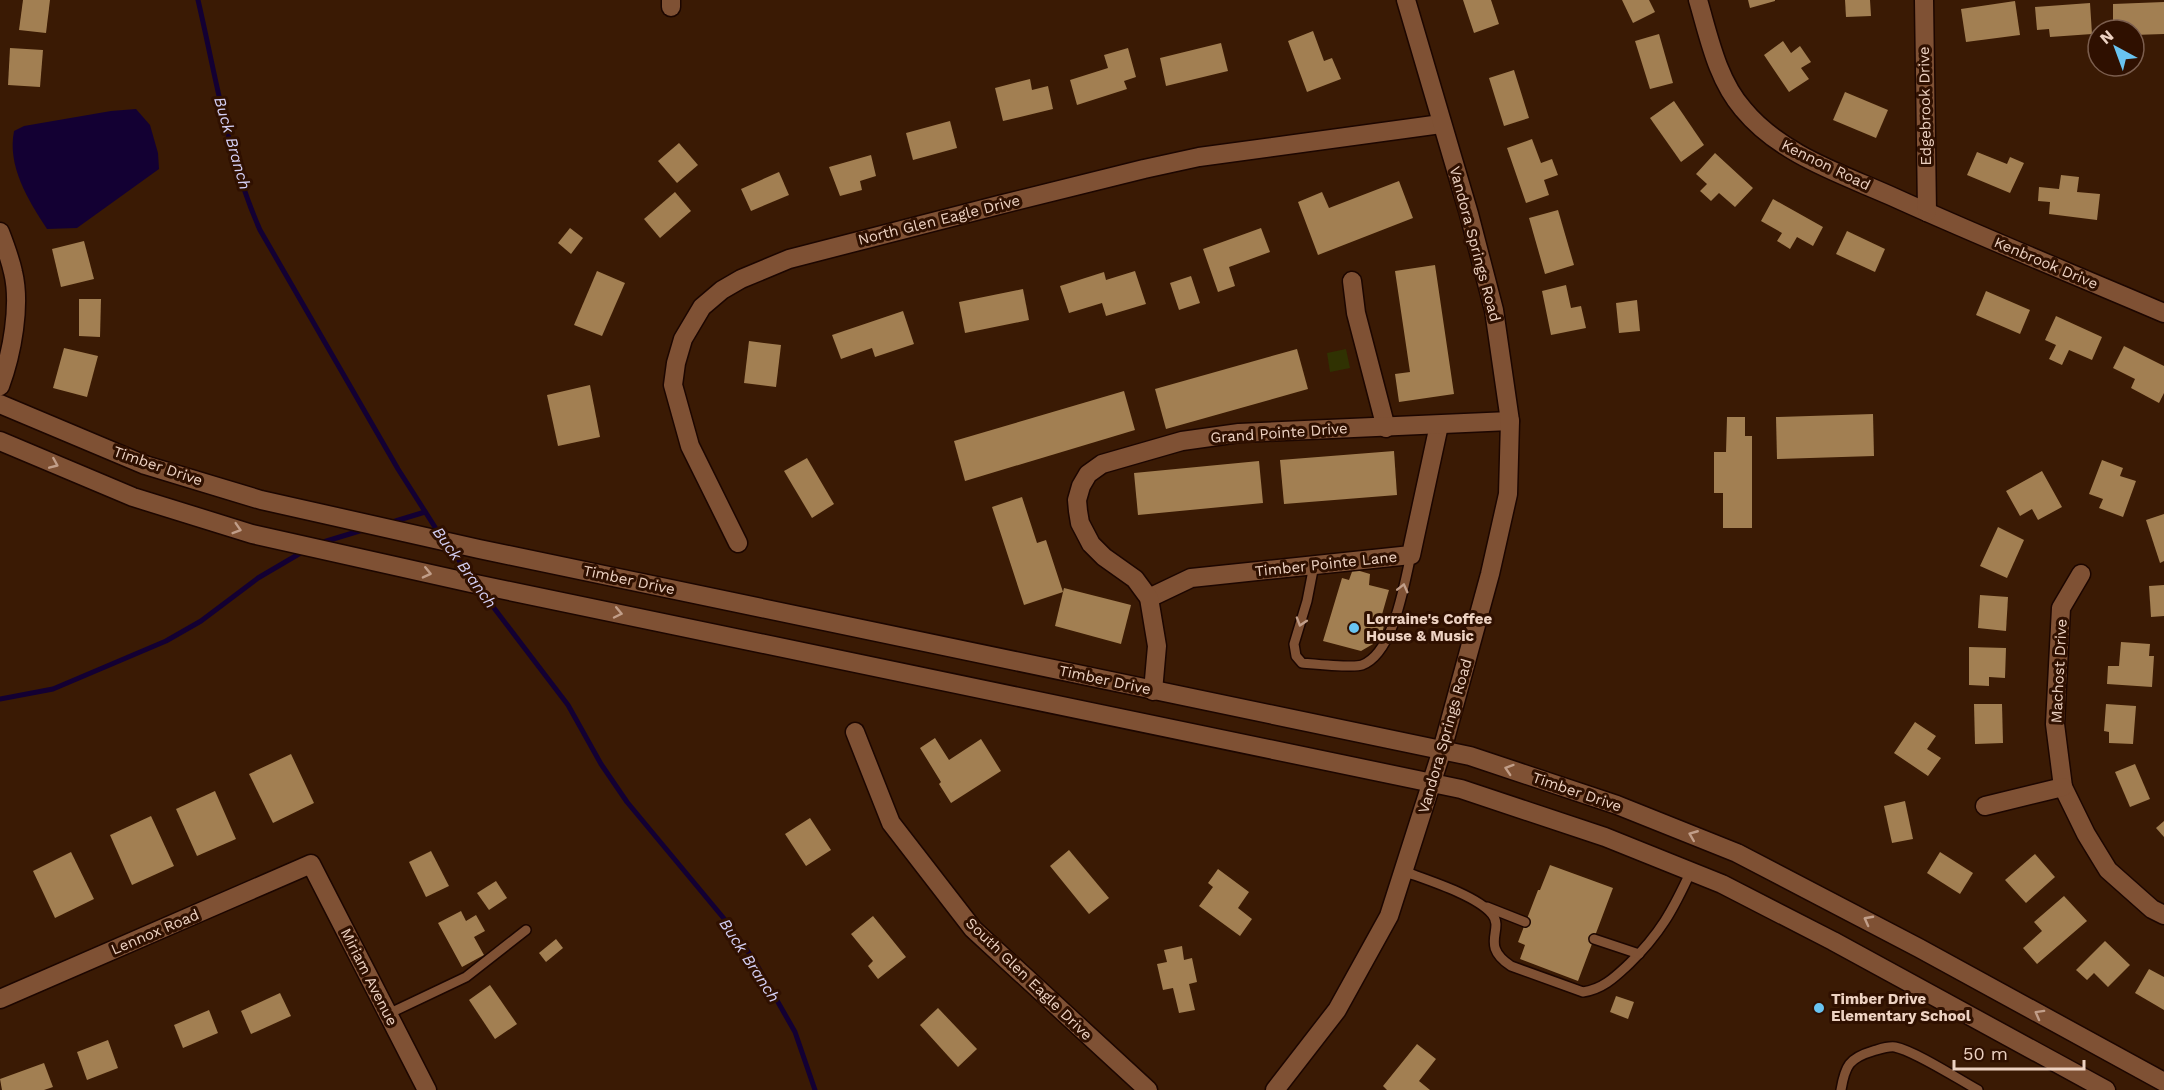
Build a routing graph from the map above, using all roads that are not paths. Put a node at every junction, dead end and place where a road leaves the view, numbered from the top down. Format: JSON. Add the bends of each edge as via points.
{"nodes":[{"id":1,"x":1406,"y":0,"type":"edge"},
{"id":2,"x":1698,"y":0,"type":"edge"},
{"id":3,"x":1924,"y":0,"type":"edge"},
{"id":4,"x":1442,"y":124,"type":"junction"},
{"id":5,"x":1927,"y":212,"type":"junction"},
{"id":6,"x":0,"y":232,"type":"edge"},
{"id":7,"x":1352,"y":281,"type":"dead end"},
{"id":8,"x":2164,"y":313,"type":"edge"},
{"id":9,"x":0,"y":386,"type":"edge"},
{"id":10,"x":0,"y":404,"type":"edge"},
{"id":11,"x":1510,"y":421,"type":"junction"},
{"id":12,"x":1439,"y":425,"type":"junction"},
{"id":13,"x":1386,"y":428,"type":"junction"},
{"id":14,"x":0,"y":441,"type":"edge"},
{"id":15,"x":738,"y":543,"type":"dead end"},
{"id":16,"x":1411,"y":555,"type":"junction"},
{"id":17,"x":1314,"y":565,"type":"junction"},
{"id":18,"x":2082,"y":574,"type":"dead end"},
{"id":19,"x":1149,"y":598,"type":"junction"},
{"id":20,"x":1153,"y":691,"type":"junction"},
{"id":21,"x":855,"y":732,"type":"dead end"},
{"id":22,"x":1442,"y":750,"type":"junction"},
{"id":23,"x":1432,"y":782,"type":"junction"},
{"id":24,"x":2063,"y":787,"type":"junction"},
{"id":25,"x":1984,"y":806,"type":"dead end"},
{"id":26,"x":311,"y":864,"type":"joint"},
{"id":27,"x":1403,"y":871,"type":"junction"},
{"id":28,"x":1691,"y":872,"type":"junction"},
{"id":29,"x":1479,"y":904,"type":"junction"},
{"id":30,"x":2164,"y":915,"type":"edge"},
{"id":31,"x":1526,"y":922,"type":"dead end"},
{"id":32,"x":526,"y":930,"type":"dead end"},
{"id":33,"x":1594,"y":939,"type":"dead end"},
{"id":34,"x":1639,"y":954,"type":"junction"},
{"id":35,"x":0,"y":999,"type":"edge"},
{"id":36,"x":388,"y":1014,"type":"junction"},
{"id":37,"x":2164,"y":1082,"type":"edge"},
{"id":38,"x":427,"y":1090,"type":"edge"},
{"id":39,"x":1148,"y":1090,"type":"edge"},
{"id":40,"x":1275,"y":1090,"type":"edge"},
{"id":41,"x":1841,"y":1090,"type":"edge"},
{"id":42,"x":1978,"y":1090,"type":"edge"},
{"id":43,"x":2106,"y":1090,"type":"edge"}],
"edges":[{"from":1,"to":4,"type":"street","name":"Vandora Springs Road"},
{"from":2,"to":5,"type":"street","name":"Kennon Road","via":[[1717,62],[1730,90],[1755,123],[1799,154]]},
{"from":3,"to":5,"type":"street","name":"Edgebrook Drive"},
{"from":4,"to":11,"type":"street","name":"Vandora Springs Road","via":[[1494,310]]},
{"from":4,"to":15,"type":"street","name":"North Glen Eagle Drive","via":[[1258,148],[1144,168],[817,251],[731,284],[702,307],[693,321],[683,339],[673,385],[690,446]]},
{"from":5,"to":8,"type":"street","name":"Kenbrook Drive"},
{"from":6,"to":9,"type":"street","via":[[14,272],[16,294],[11,349]]},
{"from":7,"to":13,"type":"street","via":[[1356,313]]},
{"from":10,"to":20,"type":"street","name":"Timber Drive","via":[[145,465],[261,500]]},
{"from":11,"to":12,"type":"street","name":"Grand Pointe Drive"},
{"from":11,"to":22,"type":"street","name":"Vandora Springs Road","via":[[1508,494]]},
{"from":12,"to":13,"type":"street","name":"Grand Pointe Drive"},
{"from":12,"to":16,"type":"street","name":"Timber Pointe Lane"},
{"from":13,"to":19,"type":"street","name":"Grand Pointe Drive","via":[[1239,433],[1182,441],[1094,468],[1081,486],[1077,500],[1080,523],[1091,544],[1135,579]]},
{"from":14,"to":23,"type":"street","one_way":true,"via":[[133,497],[252,534]]},
{"from":16,"to":17,"type":"street","name":"Timber Pointe Lane"},
{"from":17,"to":16,"type":"lane","one_way":true,"via":[[1294,644],[1296,656],[1302,663],[1362,666],[1381,650],[1393,625]]},
{"from":17,"to":19,"type":"street","name":"Timber Pointe Lane","via":[[1191,578]]},
{"from":18,"to":24,"type":"street","name":"Machost Drive","via":[[2061,608],[2055,724]]},
{"from":19,"to":20,"type":"street","via":[[1157,646]]},
{"from":20,"to":22,"type":"street","name":"Timber Drive"},
{"from":21,"to":39,"type":"street","name":"South Glen Eagle Drive","via":[[891,823],[973,929]]},
{"from":22,"to":23,"type":"street","name":"Vandora Springs Road"},
{"from":37,"to":22,"type":"street","name":"Timber Drive","one_way":true,"via":[[1737,853],[1617,805]]},
{"from":23,"to":27,"type":"street","name":"Vandora Springs Road"},
{"from":23,"to":28,"type":"street","via":[[1605,837]]},
{"from":24,"to":25,"type":"street"},
{"from":24,"to":30,"type":"street","name":"Machost Drive","via":[[2108,870]]},
{"from":26,"to":35,"type":"street","name":"Lennox Road"},
{"from":26,"to":36,"type":"street","name":"Miriam Avenue"},
{"from":27,"to":29,"type":"lane"},
{"from":27,"to":40,"type":"street","name":"Vandora Springs Road","via":[[1389,916],[1337,1010]]},
{"from":28,"to":34,"type":"lane","via":[[1652,942]]},
{"from":28,"to":43,"type":"street","via":[[1833,940]]},
{"from":29,"to":31,"type":"lane"},
{"from":29,"to":34,"type":"lane","via":[[1493,915],[1494,949],[1501,960],[1572,989],[1594,991]]},
{"from":32,"to":36,"type":"lane","via":[[466,977]]},
{"from":33,"to":34,"type":"lane"},
{"from":36,"to":38,"type":"street","name":"Miriam Avenue"},
{"from":41,"to":42,"type":"lane","via":[[1850,1062],[1861,1054],[1895,1047]]}]}
